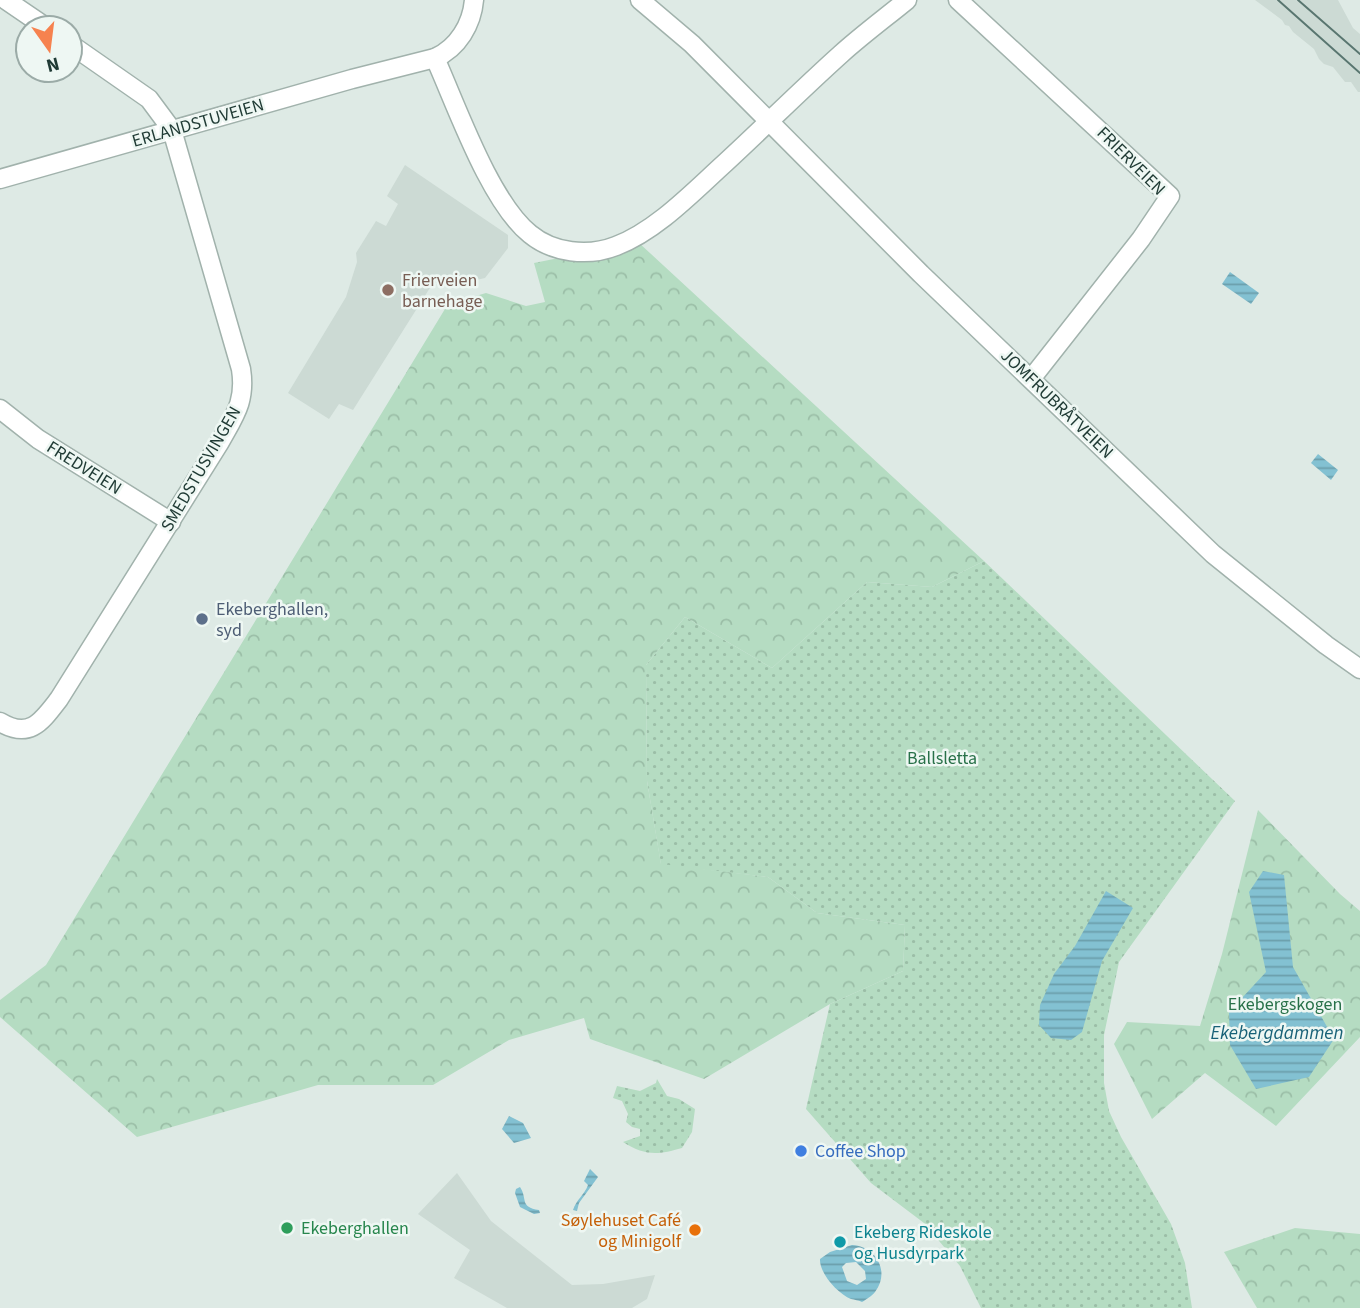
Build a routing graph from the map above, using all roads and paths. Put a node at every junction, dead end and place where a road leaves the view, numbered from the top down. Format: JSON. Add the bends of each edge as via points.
{"nodes":[{"id":1,"x":6,"y":0,"type":"edge"},
{"id":2,"x":474,"y":0,"type":"edge"},
{"id":3,"x":640,"y":0,"type":"edge"},
{"id":4,"x":907,"y":0,"type":"edge"},
{"id":5,"x":958,"y":0,"type":"edge"},
{"id":6,"x":26,"y":14,"type":"edge"},
{"id":7,"x":84,"y":54,"type":"edge"},
{"id":8,"x":435,"y":58,"type":"junction"},
{"id":9,"x":770,"y":122,"type":"junction"},
{"id":10,"x":172,"y":130,"type":"junction"},
{"id":11,"x":0,"y":179,"type":"edge"},
{"id":12,"x":1031,"y":379,"type":"junction"},
{"id":13,"x":0,"y":409,"type":"edge"},
{"id":14,"x":171,"y":522,"type":"junction"},
{"id":15,"x":1360,"y":669,"type":"edge"},
{"id":16,"x":0,"y":722,"type":"edge"}],
"edges":[{"from":1,"to":6,"type":"street"},
{"from":2,"to":8,"type":"street","via":[[465,30],[454,46]]},
{"from":3,"to":9,"type":"street","name":"JOMFRUBRÅTVEIEN","via":[[692,44]]},
{"from":4,"to":9,"type":"street","via":[[843,52]]},
{"from":5,"to":12,"type":"street","name":"FRIERVEIEN","via":[[1170,196]]},
{"from":7,"to":10,"type":"street","via":[[149,99]]},
{"from":8,"to":9,"type":"street","via":[[502,202],[527,232],[557,250],[612,248],[636,238]]},
{"from":8,"to":10,"type":"street","name":"ERLANDSTUVEIEN"},
{"from":9,"to":12,"type":"street","name":"JOMFRUBRÅTVEIEN"},
{"from":10,"to":11,"type":"street","name":"ERLANDSTUVEIEN"},
{"from":10,"to":14,"type":"street","name":"SMEDSTUSVINGEN","via":[[244,389],[239,409]]},
{"from":12,"to":15,"type":"street","name":"JOMFRUBRÅTVEIEN","via":[[1213,554]]},
{"from":13,"to":14,"type":"street","name":"FREDVEIEN","via":[[38,439]]},
{"from":14,"to":16,"type":"street","name":"SMEDSTUSVINGEN","via":[[38,725],[25,729]]}]}
